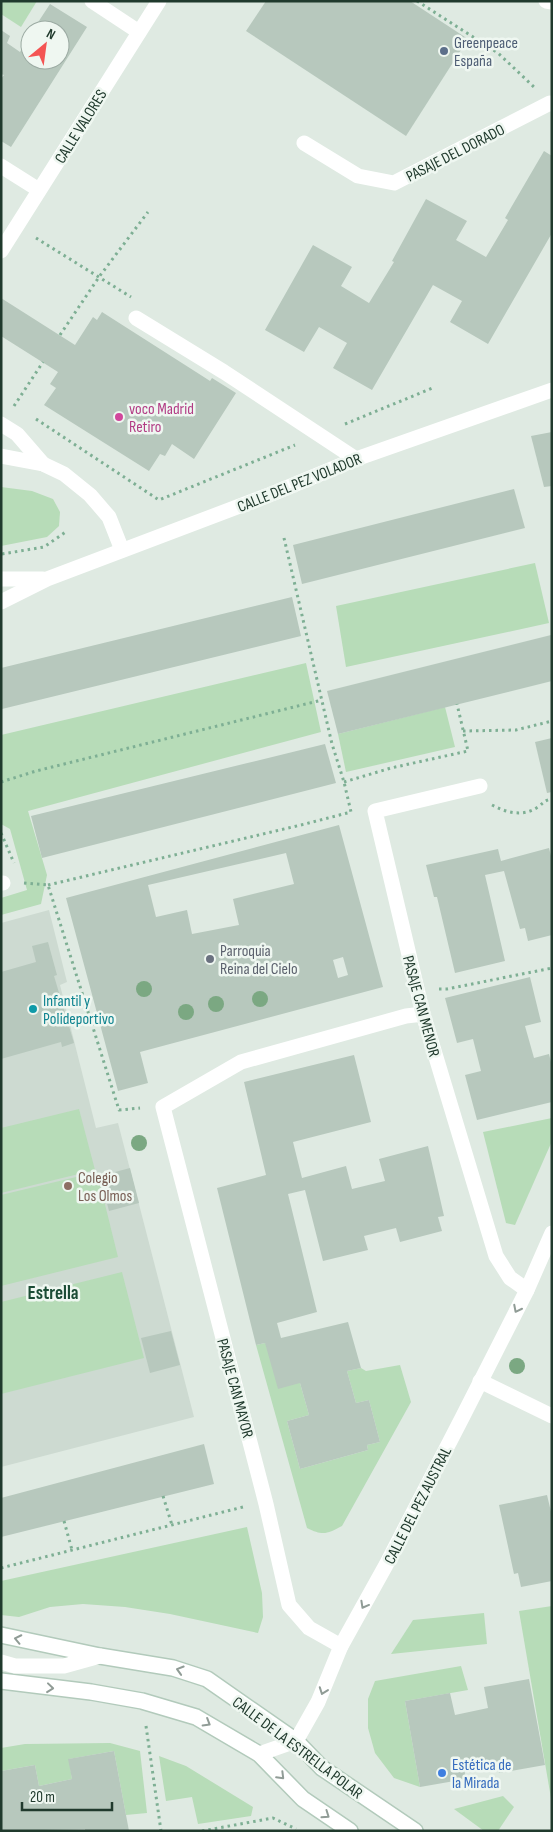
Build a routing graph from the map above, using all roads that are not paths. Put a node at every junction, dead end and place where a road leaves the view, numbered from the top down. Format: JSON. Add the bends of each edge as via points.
{"nodes":[{"id":1,"x":92,"y":1,"type":"edge"},
{"id":2,"x":158,"y":1,"type":"edge"},
{"id":3,"x":546,"y":1,"type":"edge"},
{"id":4,"x":552,"y":2,"type":"edge"},
{"id":5,"x":140,"y":32,"type":"junction"},
{"id":6,"x":551,"y":104,"type":"edge"},
{"id":7,"x":304,"y":143,"type":"dead end"},
{"id":8,"x":1,"y":166,"type":"edge"},
{"id":9,"x":39,"y":190,"type":"junction"},
{"id":10,"x":1,"y":251,"type":"edge"},
{"id":11,"x":136,"y":318,"type":"dead end"},
{"id":12,"x":552,"y":390,"type":"edge"},
{"id":13,"x":1,"y":424,"type":"edge"},
{"id":14,"x":1,"y":456,"type":"edge"},
{"id":15,"x":356,"y":459,"type":"junction"},
{"id":16,"x":43,"y":464,"type":"junction"},
{"id":17,"x":122,"y":550,"type":"junction"},
{"id":18,"x":47,"y":579,"type":"junction"},
{"id":19,"x":1,"y":580,"type":"edge"},
{"id":20,"x":1,"y":602,"type":"edge"},
{"id":21,"x":480,"y":786,"type":"road end"},
{"id":22,"x":422,"y":1014,"type":"junction"},
{"id":23,"x":552,"y":1233,"type":"edge"},
{"id":24,"x":527,"y":1290,"type":"junction"},
{"id":25,"x":480,"y":1381,"type":"junction"},
{"id":26,"x":552,"y":1416,"type":"edge"},
{"id":27,"x":1,"y":1635,"type":"edge"},
{"id":28,"x":341,"y":1646,"type":"junction"},
{"id":29,"x":100,"y":1656,"type":"junction"},
{"id":30,"x":1,"y":1662,"type":"edge"},
{"id":31,"x":1,"y":1681,"type":"edge"},
{"id":32,"x":296,"y":1741,"type":"junction"},
{"id":33,"x":259,"y":1754,"type":"junction"},
{"id":34,"x":350,"y":1831,"type":"edge"},
{"id":35,"x":415,"y":1831,"type":"edge"}],
"edges":[{"from":1,"to":5,"type":"street"},
{"from":2,"to":5,"type":"street","name":"CALLE VALORES"},
{"from":3,"to":4,"type":"street"},
{"from":5,"to":9,"type":"street","name":"CALLE VALORES"},
{"from":6,"to":7,"type":"street","name":"PASAJE DEL DORADO","via":[[394,182],[358,176]]},
{"from":8,"to":9,"type":"street"},
{"from":9,"to":10,"type":"street","name":"CALLE VALORES"},
{"from":11,"to":15,"type":"street"},
{"from":12,"to":15,"type":"street","name":"CALLE DEL PEZ VOLADOR"},
{"from":13,"to":16,"type":"street","via":[[17,434]]},
{"from":14,"to":16,"type":"street"},
{"from":15,"to":17,"type":"street","name":"CALLE DEL PEZ VOLADOR"},
{"from":16,"to":17,"type":"street","via":[[64,474],[90,495],[109,517]]},
{"from":17,"to":18,"type":"street","name":"CALLE DEL PEZ VOLADOR"},
{"from":18,"to":19,"type":"street","name":"CALLE DEL PEZ VOLADOR"},
{"from":18,"to":20,"type":"street","name":"CALLE DEL PEZ VOLADOR"},
{"from":21,"to":22,"type":"street","name":"PASAJE CAN MENOR","via":[[375,811]]},
{"from":22,"to":24,"type":"street","name":"PASAJE CAN MENOR","via":[[496,1256],[510,1278]]},
{"from":22,"to":28,"type":"street","name":"PASAJE CAN MAYOR","via":[[241,1062],[163,1107],[289,1605],[309,1628]]},
{"from":23,"to":24,"type":"street","name":"CALLE DEL PEZ AUSTRAL"},
{"from":24,"to":25,"type":"street","name":"CALLE DEL PEZ AUSTRAL","one_way":true},
{"from":25,"to":26,"type":"street"},
{"from":25,"to":28,"type":"street","name":"CALLE DEL PEZ AUSTRAL","one_way":true},
{"from":29,"to":27,"type":"street","one_way":true},
{"from":28,"to":32,"type":"street","name":"CALLE DEL PEZ AUSTRAL","one_way":true,"via":[[318,1702]]},
{"from":29,"to":30,"type":"street","name":"CALLE DE LA ESTRELLA POLAR","via":[[64,1666],[15,1666]]},
{"from":32,"to":29,"type":"street","name":"CALLE DE LA ESTRELLA POLAR","one_way":true,"via":[[206,1679],[173,1668]]},
{"from":31,"to":33,"type":"street","name":"CALLE DE LA ESTRELLA POLAR","one_way":true,"via":[[142,1701],[196,1717]]},
{"from":32,"to":33,"type":"street"},
{"from":32,"to":35,"type":"street","name":"CALLE DE LA ESTRELLA POLAR","via":[[322,1768]]},
{"from":33,"to":34,"type":"street","name":"CALLE DE LA ESTRELLA POLAR","one_way":true,"via":[[303,1799]]}]}
